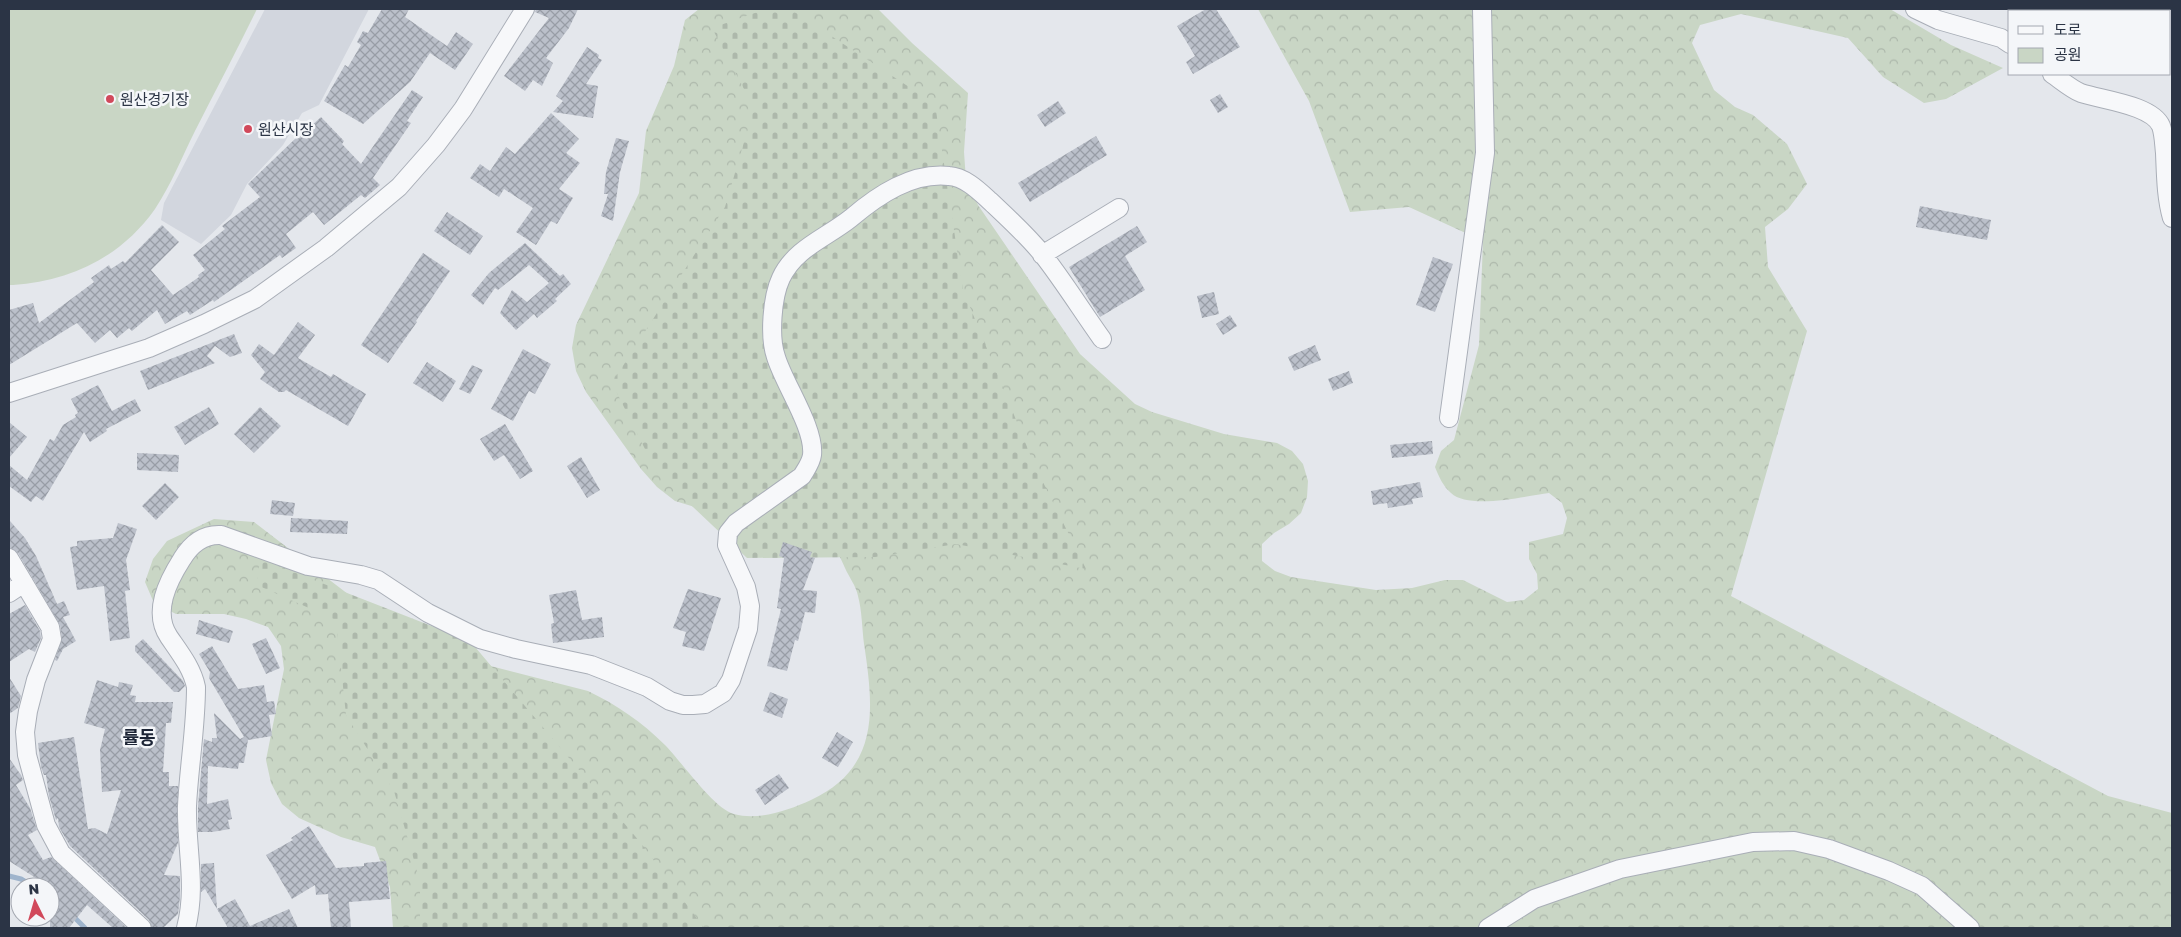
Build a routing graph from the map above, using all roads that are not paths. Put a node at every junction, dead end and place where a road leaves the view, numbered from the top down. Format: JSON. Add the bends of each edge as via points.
{"nodes":[{"id":1,"x":525,"y":9,"type":"edge"},
{"id":2,"x":1482,"y":9,"type":"edge"},
{"id":3,"x":1915,"y":9,"type":"edge"},
{"id":4,"x":2008,"y":43,"type":"edge"},
{"id":5,"x":2054,"y":75,"type":"edge"},
{"id":6,"x":1119,"y":208,"type":"dead end"},
{"id":7,"x":2172,"y":218,"type":"edge"},
{"id":8,"x":1042,"y":255,"type":"junction"},
{"id":9,"x":1102,"y":339,"type":"dead end"},
{"id":10,"x":9,"y":393,"type":"edge"},
{"id":11,"x":1449,"y":418,"type":"dead end"},
{"id":12,"x":9,"y":558,"type":"edge"},
{"id":13,"x":24,"y":583,"type":"junction"},
{"id":14,"x":9,"y":593,"type":"edge"},
{"id":15,"x":142,"y":928,"type":"edge"},
{"id":16,"x":186,"y":928,"type":"edge"},
{"id":17,"x":1488,"y":928,"type":"edge"},
{"id":18,"x":1970,"y":928,"type":"edge"}],
"edges":[{"from":1,"to":10,"type":"street","via":[[463,110],[436,144],[398,188],[326,248],[255,298],[204,324],[149,348]]},
{"from":2,"to":11,"type":"street","via":[[1485,153]]},
{"from":3,"to":4,"type":"street","via":[[1938,20]]},
{"from":5,"to":7,"type":"street","via":[[2079,92],[2130,106],[2155,118],[2161,126]]},
{"from":6,"to":8,"type":"street"},
{"from":8,"to":9,"type":"street"},
{"from":8,"to":16,"type":"street","via":[[1019,228],[977,189],[958,178],[932,176],[902,184],[872,201],[834,232],[791,260],[774,297],[773,340],[775,356],[809,435],[812,455],[802,476],[736,523],[728,533],[727,545],[746,587],[750,606],[748,629],[731,680],[722,693],[705,704],[683,705],[612,672],[480,639],[428,613],[378,580],[308,566],[222,535],[211,534],[198,540],[171,576],[161,612],[165,630],[194,674],[196,687],[187,808],[192,873]]},
{"from":12,"to":13,"type":"street"},
{"from":13,"to":14,"type":"street"},
{"from":13,"to":15,"type":"street","via":[[52,634],[36,680],[25,732],[46,825],[61,854]]},
{"from":17,"to":18,"type":"street","via":[[1534,899],[1620,869],[1753,842],[1794,841],[1829,849],[1922,886]]}]}
